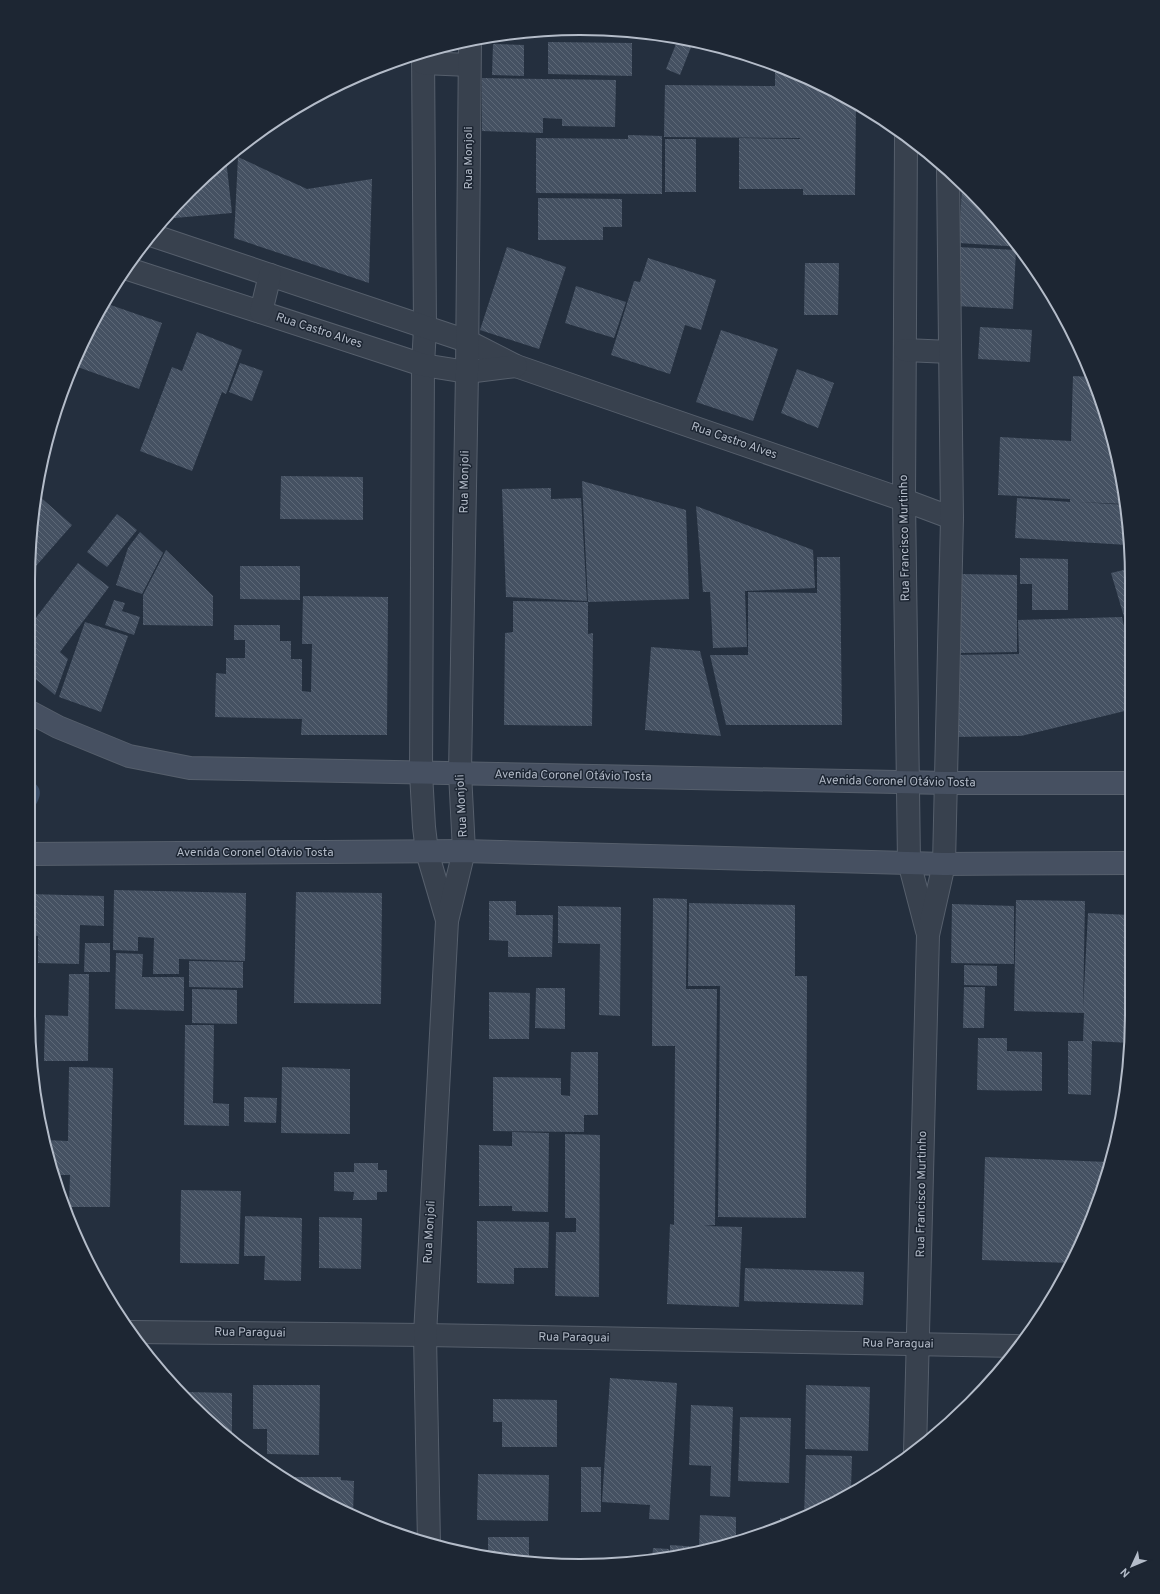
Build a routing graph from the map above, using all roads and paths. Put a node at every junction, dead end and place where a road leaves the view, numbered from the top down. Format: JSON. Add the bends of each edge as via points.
{"nodes":[{"id":1,"x":470,"y":46,"type":"edge"},
{"id":2,"x":427,"y":58,"type":"edge"},
{"id":3,"x":423,"y":59,"type":"edge"},
{"id":4,"x":470,"y":65,"type":"junction"},
{"id":5,"x":906,"y":144,"type":"edge"},
{"id":6,"x":948,"y":179,"type":"edge"},
{"id":7,"x":158,"y":236,"type":"edge"},
{"id":8,"x":132,"y":270,"type":"edge"},
{"id":9,"x":270,"y":275,"type":"junction"},
{"id":10,"x":261,"y":312,"type":"junction"},
{"id":11,"x":425,"y":328,"type":"junction"},
{"id":12,"x":467,"y":341,"type":"junction"},
{"id":13,"x":905,"y":350,"type":"junction"},
{"id":14,"x":950,"y":352,"type":"junction"},
{"id":15,"x":423,"y":365,"type":"junction"},
{"id":16,"x":516,"y":366,"type":"junction"},
{"id":17,"x":467,"y":372,"type":"junction"},
{"id":18,"x":904,"y":500,"type":"junction"},
{"id":19,"x":952,"y":518,"type":"junction"},
{"id":20,"x":35,"y":715,"type":"edge"},
{"id":21,"x":421,"y":773,"type":"junction"},
{"id":22,"x":460,"y":773,"type":"junction"},
{"id":23,"x":908,"y":782,"type":"junction"},
{"id":24,"x":946,"y":783,"type":"junction"},
{"id":25,"x":1125,"y":783,"type":"edge"},
{"id":26,"x":464,"y":851,"type":"junction"},
{"id":27,"x":427,"y":852,"type":"junction"},
{"id":28,"x":35,"y":854,"type":"edge"},
{"id":29,"x":909,"y":862,"type":"junction"},
{"id":30,"x":1125,"y":863,"type":"edge"},
{"id":31,"x":944,"y":864,"type":"junction"},
{"id":32,"x":447,"y":921,"type":"junction"},
{"id":33,"x":928,"y":934,"type":"junction"},
{"id":34,"x":138,"y":1332,"type":"edge"},
{"id":35,"x":424,"y":1335,"type":"junction"},
{"id":36,"x":919,"y":1344,"type":"junction"},
{"id":37,"x":1012,"y":1346,"type":"edge"},
{"id":38,"x":915,"y":1443,"type":"edge"},
{"id":39,"x":429,"y":1537,"type":"edge"}],
"edges":[{"from":1,"to":4,"type":"street","name":"Rua Monjoli"},
{"from":2,"to":4,"type":"street"},
{"from":3,"to":11,"type":"street","name":"Rua Monjoli"},
{"from":4,"to":12,"type":"street","name":"Rua Monjoli"},
{"from":5,"to":13,"type":"street","name":"Rua Francisco Murtinho"},
{"from":6,"to":14,"type":"street","name":"Rua Francisco Murtinho"},
{"from":7,"to":9,"type":"street","name":"Rua Castro Alves"},
{"from":8,"to":10,"type":"street","name":"Rua Castro Alves"},
{"from":9,"to":10,"type":"street"},
{"from":9,"to":11,"type":"street","name":"Rua Castro Alves"},
{"from":10,"to":15,"type":"street","name":"Rua Castro Alves"},
{"from":11,"to":12,"type":"street","name":"Rua Castro Alves"},
{"from":11,"to":15,"type":"street","name":"Rua Monjoli"},
{"from":12,"to":16,"type":"street","name":"Rua Castro Alves"},
{"from":12,"to":17,"type":"street","name":"Rua Monjoli"},
{"from":13,"to":14,"type":"street"},
{"from":13,"to":18,"type":"street","name":"Rua Francisco Murtinho"},
{"from":14,"to":19,"type":"street","name":"Rua Francisco Murtinho"},
{"from":15,"to":17,"type":"street","name":"Rua Castro Alves"},
{"from":15,"to":21,"type":"street","name":"Rua Monjoli"},
{"from":16,"to":17,"type":"street","name":"Rua Castro Alves"},
{"from":16,"to":18,"type":"street","name":"Rua Castro Alves"},
{"from":17,"to":22,"type":"street","name":"Rua Monjoli"},
{"from":18,"to":19,"type":"street","name":"Rua Castro Alves"},
{"from":18,"to":23,"type":"street","name":"Rua Francisco Murtinho"},
{"from":19,"to":24,"type":"street","name":"Rua Francisco Murtinho"},
{"from":20,"to":21,"type":"main road","name":"Avenida Coronel Otávio Tosta","via":[[129,756],[190,768]]},
{"from":21,"to":22,"type":"main road","name":"Avenida Coronel Otávio Tosta"},
{"from":21,"to":27,"type":"street","name":"Rua Monjoli"},
{"from":22,"to":23,"type":"main road","name":"Avenida Coronel Otávio Tosta"},
{"from":22,"to":26,"type":"street","name":"Rua Monjoli"},
{"from":23,"to":24,"type":"main road","name":"Avenida Coronel Otávio Tosta"},
{"from":23,"to":29,"type":"street","name":"Rua Francisco Murtinho"},
{"from":24,"to":25,"type":"main road","name":"Avenida Coronel Otávio Tosta"},
{"from":24,"to":31,"type":"street","name":"Rua Francisco Murtinho"},
{"from":26,"to":27,"type":"main road","name":"Avenida Coronel Otávio Tosta"},
{"from":26,"to":29,"type":"main road","name":"Avenida Coronel Otávio Tosta"},
{"from":26,"to":32,"type":"street","name":"Rua Monjoli"},
{"from":27,"to":28,"type":"main road","name":"Avenida Coronel Otávio Tosta"},
{"from":27,"to":32,"type":"street","name":"Rua Monjoli"},
{"from":29,"to":31,"type":"main road","name":"Avenida Coronel Otávio Tosta"},
{"from":29,"to":33,"type":"street","name":"Rua Francisco Murtinho"},
{"from":30,"to":31,"type":"main road","name":"Avenida Coronel Otávio Tosta"},
{"from":31,"to":33,"type":"street","name":"Rua Francisco Murtinho"},
{"from":32,"to":35,"type":"street","name":"Rua Monjoli"},
{"from":33,"to":36,"type":"street","name":"Rua Francisco Murtinho"},
{"from":34,"to":35,"type":"street","name":"Rua Paraguai"},
{"from":35,"to":36,"type":"street","name":"Rua Paraguai"},
{"from":35,"to":39,"type":"street","name":"Rua Monjoli"},
{"from":36,"to":37,"type":"street","name":"Rua Paraguai"},
{"from":36,"to":38,"type":"street","name":"Rua Francisco Murtinho"}]}
